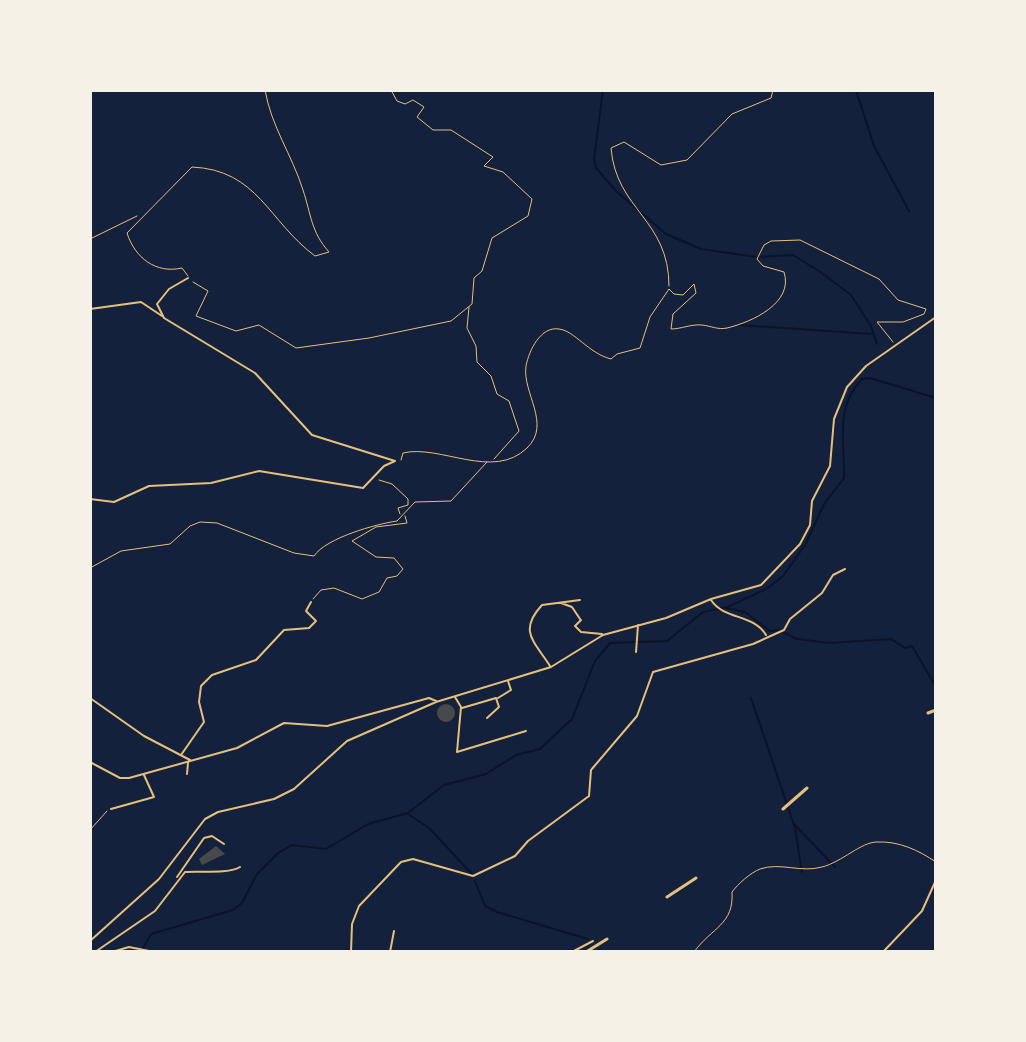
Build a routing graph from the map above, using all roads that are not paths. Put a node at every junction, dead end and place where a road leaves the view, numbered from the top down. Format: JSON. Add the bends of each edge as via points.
{"nodes":[{"id":1,"x":265,"y":90,"type":"edge"},
{"id":2,"x":188,"y":278,"type":"joint"},
{"id":3,"x":90,"y":309,"type":"edge"},
{"id":4,"x":163,"y":317,"type":"junction"},
{"id":5,"x":936,"y":317,"type":"edge"},
{"id":6,"x":90,"y":499,"type":"edge"},
{"id":7,"x":845,"y":569,"type":"dead end"},
{"id":8,"x":711,"y":599,"type":"junction"},
{"id":9,"x":580,"y":600,"type":"dead end"},
{"id":10,"x":311,"y":602,"type":"road end"},
{"id":11,"x":556,"y":602,"type":"junction"},
{"id":12,"x":638,"y":625,"type":"junction"},
{"id":13,"x":603,"y":635,"type":"junction"},
{"id":14,"x":766,"y":635,"type":"junction"},
{"id":15,"x":636,"y":652,"type":"dead end"},
{"id":16,"x":551,"y":667,"type":"junction"},
{"id":17,"x":508,"y":681,"type":"junction"},
{"id":18,"x":455,"y":696,"type":"junction"},
{"id":19,"x":90,"y":698,"type":"edge"},
{"id":20,"x":496,"y":698,"type":"junction"},
{"id":21,"x":436,"y":702,"type":"junction"},
{"id":22,"x":461,"y":707,"type":"junction"},
{"id":23,"x":936,"y":710,"type":"edge"},
{"id":24,"x":928,"y":713,"type":"dead end"},
{"id":25,"x":487,"y":718,"type":"dead end"},
{"id":26,"x":526,"y":731,"type":"dead end"},
{"id":27,"x":181,"y":755,"type":"junction"},
{"id":28,"x":190,"y":761,"type":"junction"},
{"id":29,"x":90,"y":762,"type":"edge"},
{"id":30,"x":144,"y":774,"type":"junction"},
{"id":31,"x":187,"y":774,"type":"dead end"},
{"id":32,"x":807,"y":788,"type":"dead end"},
{"id":33,"x":111,"y":809,"type":"road end"},
{"id":34,"x":783,"y":809,"type":"dead end"},
{"id":35,"x":224,"y":844,"type":"dead end"},
{"id":36,"x":240,"y":867,"type":"dead end"},
{"id":37,"x":177,"y":878,"type":"junction"},
{"id":38,"x":696,"y":878,"type":"dead end"},
{"id":39,"x":936,"y":880,"type":"edge"},
{"id":40,"x":667,"y":897,"type":"dead end"},
{"id":41,"x":394,"y":931,"type":"dead end"},
{"id":42,"x":607,"y":939,"type":"dead end"},
{"id":43,"x":90,"y":941,"type":"edge"},
{"id":44,"x":593,"y":941,"type":"dead end"},
{"id":45,"x":148,"y":950,"type":"edge"},
{"id":46,"x":95,"y":952,"type":"edge"},
{"id":47,"x":112,"y":952,"type":"edge"},
{"id":48,"x":154,"y":952,"type":"edge"},
{"id":49,"x":351,"y":952,"type":"edge"},
{"id":50,"x":390,"y":952,"type":"edge"},
{"id":51,"x":572,"y":952,"type":"edge"},
{"id":52,"x":586,"y":952,"type":"edge"},
{"id":53,"x":883,"y":952,"type":"edge"}],
"edges":[{"from":1,"to":2,"type":"lane","via":[[273,123],[304,191],[310,223],[329,252],[315,256],[303,246],[246,182],[226,171],[192,167],[127,233],[140,257],[159,269],[182,268]]},
{"from":2,"to":4,"type":"street","via":[[157,304]]},
{"from":3,"to":4,"type":"street","via":[[141,302]]},
{"from":4,"to":6,"type":"street","via":[[255,373],[312,435],[395,461],[363,488],[259,471],[211,483],[149,486],[114,502]]},
{"from":5,"to":8,"type":"street","via":[[847,387],[834,419],[830,466],[812,501],[810,525],[800,544],[756,589]]},
{"from":7,"to":14,"type":"street","via":[[833,575],[784,630]]},
{"from":8,"to":12,"type":"street"},
{"from":8,"to":14,"type":"street","via":[[719,610],[754,623]]},
{"from":9,"to":11,"type":"street"},
{"from":10,"to":27,"type":"street","via":[[306,611],[316,621],[309,628],[284,630],[256,660],[212,675],[201,686],[204,722]]},
{"from":11,"to":13,"type":"street","via":[[572,607],[581,632]]},
{"from":11,"to":16,"type":"street","via":[[542,605],[528,627]]},
{"from":12,"to":13,"type":"street"},
{"from":12,"to":15,"type":"street"},
{"from":13,"to":16,"type":"street"},
{"from":14,"to":49,"type":"street","via":[[753,644],[653,672],[637,716],[591,770],[589,796],[506,862],[473,876],[413,859],[401,862],[359,906]]},
{"from":16,"to":17,"type":"street"},
{"from":17,"to":18,"type":"street"},
{"from":17,"to":20,"type":"street","via":[[511,690]]},
{"from":18,"to":21,"type":"street"},
{"from":18,"to":22,"type":"street"},
{"from":19,"to":27,"type":"street"},
{"from":20,"to":22,"type":"street"},
{"from":20,"to":25,"type":"street","via":[[499,707]]},
{"from":21,"to":28,"type":"street","via":[[416,700],[327,726],[284,723],[237,748]]},
{"from":21,"to":43,"type":"street","via":[[336,747],[294,789],[205,819],[159,879]]},
{"from":22,"to":26,"type":"street","via":[[457,752]]},
{"from":23,"to":24,"type":"highway"},
{"from":27,"to":28,"type":"street"},
{"from":28,"to":30,"type":"street"},
{"from":28,"to":31,"type":"street"},
{"from":29,"to":30,"type":"street","via":[[120,778]]},
{"from":30,"to":33,"type":"street","via":[[154,797]]},
{"from":32,"to":34,"type":"highway"},
{"from":35,"to":37,"type":"street","via":[[212,836],[204,838]]},
{"from":36,"to":37,"type":"street","via":[[185,872]]},
{"from":37,"to":46,"type":"street","via":[[155,911]]},
{"from":38,"to":40,"type":"highway"},
{"from":39,"to":53,"type":"street","via":[[922,911]]},
{"from":41,"to":50,"type":"street"},
{"from":42,"to":52,"type":"highway"},
{"from":44,"to":51,"type":"street"},
{"from":45,"to":47,"type":"street"},
{"from":45,"to":48,"type":"street"}]}
